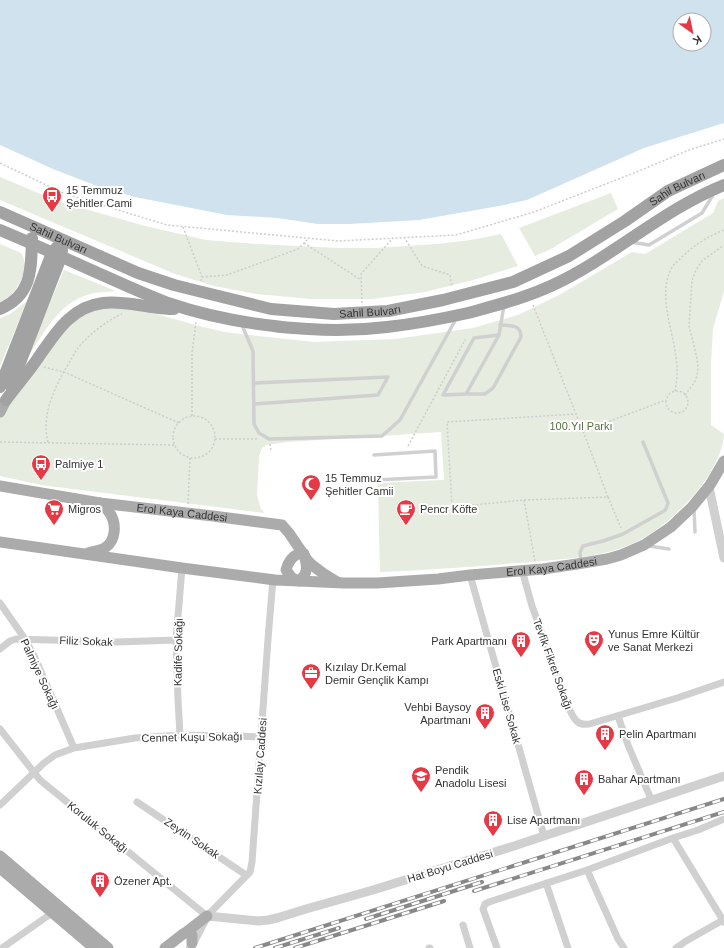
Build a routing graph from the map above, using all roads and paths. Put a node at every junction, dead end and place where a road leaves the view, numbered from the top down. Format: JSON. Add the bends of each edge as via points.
{"nodes":[{"id":1,"x":724,"y":139,"type":"edge"},
{"id":2,"x":0,"y":163,"type":"edge"},
{"id":3,"x":724,"y":165,"type":"edge"},
{"id":4,"x":721,"y":187,"type":"edge"},
{"id":5,"x":0,"y":212,"type":"edge"},
{"id":6,"x":32,"y":226,"type":"junction"},
{"id":7,"x":183,"y":227,"type":"junction"},
{"id":8,"x":0,"y":230,"type":"edge"},
{"id":9,"x":724,"y":230,"type":"edge"},
{"id":10,"x":404,"y":237,"type":"junction"},
{"id":11,"x":310,"y":238,"type":"junction"},
{"id":12,"x":393,"y":238,"type":"junction"},
{"id":13,"x":62,"y":239,"type":"junction"},
{"id":14,"x":626,"y":241,"type":"junction"},
{"id":15,"x":32,"y":243,"type":"junction"},
{"id":16,"x":304,"y":243,"type":"junction"},
{"id":17,"x":724,"y":245,"type":"edge"},
{"id":18,"x":57,"y":255,"type":"junction"},
{"id":19,"x":202,"y":277,"type":"junction"},
{"id":20,"x":361,"y":280,"type":"junction"},
{"id":21,"x":198,"y":291,"type":"junction"},
{"id":22,"x":530,"y":295,"type":"junction"},
{"id":23,"x":454,"y":297,"type":"junction"},
{"id":24,"x":504,"y":304,"type":"junction"},
{"id":25,"x":0,"y":309,"type":"edge"},
{"id":26,"x":197,"y":312,"type":"junction"},
{"id":27,"x":362,"y":312,"type":"junction"},
{"id":28,"x":123,"y":313,"type":"dead end"},
{"id":29,"x":458,"y":315,"type":"junction"},
{"id":30,"x":241,"y":322,"type":"junction"},
{"id":31,"x":500,"y":326,"type":"junction"},
{"id":32,"x":499,"y":334,"type":"junction"},
{"id":33,"x":474,"y":338,"type":"junction"},
{"id":34,"x":34,"y":363,"type":"junction"},
{"id":35,"x":64,"y":372,"type":"junction"},
{"id":36,"x":254,"y":383,"type":"junction"},
{"id":37,"x":0,"y":387,"type":"edge"},
{"id":38,"x":675,"y":391,"type":"junction"},
{"id":39,"x":466,"y":394,"type":"junction"},
{"id":40,"x":685,"y":395,"type":"junction"},
{"id":41,"x":6,"y":400,"type":"junction"},
{"id":42,"x":666,"y":400,"type":"junction"},
{"id":43,"x":254,"y":404,"type":"junction"},
{"id":44,"x":0,"y":412,"type":"edge"},
{"id":45,"x":576,"y":414,"type":"junction"},
{"id":46,"x":192,"y":416,"type":"junction"},
{"id":47,"x":203,"y":418,"type":"junction"},
{"id":48,"x":179,"y":423,"type":"junction"},
{"id":49,"x":583,"y":431,"type":"junction"},
{"id":50,"x":215,"y":439,"type":"junction"},
{"id":51,"x":269,"y":439,"type":"junction"},
{"id":52,"x":0,"y":442,"type":"edge"},
{"id":53,"x":48,"y":442,"type":"junction"},
{"id":54,"x":643,"y":442,"type":"dead end"},
{"id":55,"x":174,"y":445,"type":"junction"},
{"id":56,"x":271,"y":452,"type":"dead end"},
{"id":57,"x":404,"y":453,"type":"junction"},
{"id":58,"x":184,"y":455,"type":"junction"},
{"id":59,"x":374,"y":455,"type":"dead end"},
{"id":60,"x":190,"y":458,"type":"junction"},
{"id":61,"x":724,"y":460,"type":"edge"},
{"id":62,"x":374,"y":480,"type":"dead end"},
{"id":63,"x":0,"y":486,"type":"edge"},
{"id":64,"x":709,"y":487,"type":"junction"},
{"id":65,"x":608,"y":497,"type":"junction"},
{"id":66,"x":524,"y":500,"type":"junction"},
{"id":67,"x":100,"y":503,"type":"junction"},
{"id":68,"x":694,"y":506,"type":"junction"},
{"id":69,"x":187,"y":513,"type":"junction"},
{"id":70,"x":695,"y":532,"type":"dead end"},
{"id":71,"x":623,"y":534,"type":"junction"},
{"id":72,"x":0,"y":542,"type":"edge"},
{"id":73,"x":644,"y":545,"type":"junction"},
{"id":74,"x":668,"y":549,"type":"dead end"},
{"id":75,"x":81,"y":554,"type":"junction"},
{"id":76,"x":304,"y":554,"type":"junction"},
{"id":77,"x":724,"y":558,"type":"edge"},
{"id":78,"x":581,"y":564,"type":"junction"},
{"id":79,"x":182,"y":568,"type":"junction"},
{"id":80,"x":522,"y":570,"type":"junction"},
{"id":81,"x":537,"y":570,"type":"junction"},
{"id":82,"x":470,"y":575,"type":"junction"},
{"id":83,"x":273,"y":580,"type":"junction"},
{"id":84,"x":299,"y":581,"type":"junction"},
{"id":85,"x":339,"y":583,"type":"junction"},
{"id":86,"x":0,"y":603,"type":"edge"},
{"id":87,"x":25,"y":639,"type":"junction"},
{"id":88,"x":176,"y":640,"type":"junction"},
{"id":89,"x":0,"y":649,"type":"edge"},
{"id":90,"x":724,"y":682,"type":"edge"},
{"id":91,"x":618,"y":716,"type":"junction"},
{"id":92,"x":0,"y":729,"type":"edge"},
{"id":93,"x":180,"y":735,"type":"junction"},
{"id":94,"x":261,"y":737,"type":"junction"},
{"id":95,"x":74,"y":748,"type":"junction"},
{"id":96,"x":34,"y":773,"type":"junction"},
{"id":97,"x":724,"y":776,"type":"edge"},
{"id":98,"x":652,"y":800,"type":"junction"},
{"id":99,"x":137,"y":802,"type":"dead end"},
{"id":100,"x":0,"y":804,"type":"edge"},
{"id":101,"x":724,"y":819,"type":"edge"},
{"id":102,"x":544,"y":836,"type":"junction"},
{"id":103,"x":673,"y":838,"type":"junction"},
{"id":104,"x":0,"y":856,"type":"edge"},
{"id":105,"x":0,"y":868,"type":"edge"},
{"id":106,"x":587,"y":870,"type":"junction"},
{"id":107,"x":246,"y":875,"type":"junction"},
{"id":108,"x":546,"y":883,"type":"junction"},
{"id":109,"x":57,"y":911,"type":"junction"},
{"id":110,"x":207,"y":916,"type":"junction"},
{"id":111,"x":724,"y":921,"type":"edge"},
{"id":112,"x":463,"y":925,"type":"dead end"},
{"id":113,"x":185,"y":933,"type":"junction"},
{"id":114,"x":191,"y":946,"type":"edge"},
{"id":115,"x":2,"y":948,"type":"edge"},
{"id":116,"x":94,"y":948,"type":"edge"},
{"id":117,"x":108,"y":948,"type":"edge"},
{"id":118,"x":118,"y":948,"type":"edge"},
{"id":119,"x":165,"y":948,"type":"edge"},
{"id":120,"x":470,"y":948,"type":"edge"},
{"id":121,"x":497,"y":948,"type":"edge"},
{"id":122,"x":568,"y":948,"type":"edge"},
{"id":123,"x":624,"y":948,"type":"edge"},
{"id":124,"x":676,"y":948,"type":"edge"}],
"edges":[{"from":1,"to":10,"type":"path","via":[[689,150],[534,212],[456,235]]},
{"from":2,"to":7,"type":"path","via":[[63,193],[166,225]]},
{"from":3,"to":23,"type":"highway","name":"Sahil Bulvarı","via":[[668,191],[568,256],[513,282]]},
{"from":4,"to":14,"type":"highway","name":"Sahil Bulvarı","via":[[683,205]]},
{"from":4,"to":14,"type":"lane","via":[[702,213],[649,245]]},
{"from":5,"to":6,"type":"highway","name":"Sahil Bulvarı"},
{"from":6,"to":13,"type":"highway","name":"Sahil Bulvarı"},
{"from":6,"to":15,"type":"highway"},
{"from":7,"to":11,"type":"path"},
{"from":7,"to":19,"type":"path"},
{"from":8,"to":15,"type":"highway","name":"Sahil Bulvarı"},
{"from":9,"to":38,"type":"path","via":[[713,234],[687,252],[673,266],[668,277],[665,294],[676,358]]},
{"from":10,"to":12,"type":"path"},
{"from":10,"to":23,"type":"path","via":[[422,266],[450,275]]},
{"from":11,"to":12,"type":"path","via":[[338,241]]},
{"from":11,"to":16,"type":"path"},
{"from":12,"to":20,"type":"path","via":[[360,274]]},
{"from":13,"to":18,"type":"highway"},
{"from":13,"to":21,"type":"highway","name":"Sahil Bulvarı","via":[[138,272]]},
{"from":14,"to":22,"type":"highway","name":"Sahil Bulvarı","via":[[571,276]]},
{"from":15,"to":18,"type":"highway","name":"Sahil Bulvarı"},
{"from":15,"to":25,"type":"highway","via":[[31,270],[25,288],[15,300]]},
{"from":16,"to":19,"type":"path","via":[[298,249],[227,275]]},
{"from":16,"to":20,"type":"path"},
{"from":17,"to":40,"type":"path","via":[[702,261],[692,280],[689,326],[698,368],[694,383]]},
{"from":18,"to":26,"type":"highway","name":"Sahil Bulvarı","via":[[143,293]]},
{"from":18,"to":37,"type":"highway"},
{"from":18,"to":41,"type":"highway"},
{"from":19,"to":21,"type":"path"},
{"from":20,"to":27,"type":"path"},
{"from":21,"to":27,"type":"highway","name":"Sahil Bulvarı","via":[[271,309],[334,314]]},
{"from":22,"to":24,"type":"highway","name":"Sahil Bulvarı"},
{"from":22,"to":45,"type":"path"},
{"from":23,"to":27,"type":"highway","name":"Sahil Bulvarı","via":[[388,311]]},
{"from":24,"to":29,"type":"highway","name":"Sahil Bulvarı"},
{"from":24,"to":31,"type":"lane"},
{"from":26,"to":30,"type":"highway","name":"Sahil Bulvarı"},
{"from":26,"to":34,"type":"highway","via":[[115,302],[93,305],[74,314],[64,323]]},
{"from":26,"to":46,"type":"path","via":[[192,353]]},
{"from":28,"to":35,"type":"path","via":[[89,336],[78,348]]},
{"from":29,"to":30,"type":"highway","name":"Sahil Bulvarı","via":[[402,326],[366,329],[314,329]]},
{"from":29,"to":51,"type":"lane","via":[[400,420],[382,436]]},
{"from":30,"to":36,"type":"lane","via":[[254,351]]},
{"from":31,"to":32,"type":"lane"},
{"from":31,"to":39,"type":"lane","via":[[517,328],[521,332],[521,337],[493,388],[485,394]]},
{"from":32,"to":33,"type":"lane"},
{"from":32,"to":39,"type":"lane"},
{"from":33,"to":39,"type":"lane","via":[[443,394]]},
{"from":33,"to":57,"type":"path","via":[[465,340]]},
{"from":34,"to":35,"type":"path"},
{"from":34,"to":41,"type":"highway"},
{"from":35,"to":48,"type":"path"},
{"from":35,"to":53,"type":"path","via":[[50,405],[47,420]]},
{"from":36,"to":43,"type":"lane"},
{"from":36,"to":43,"type":"lane","via":[[388,377],[378,395]]},
{"from":38,"to":40,"type":"path"},
{"from":38,"to":42,"type":"path","via":[[669,394]]},
{"from":40,"to":42,"type":"path","via":[[687,405],[680,412],[669,410]]},
{"from":41,"to":44,"type":"main road"},
{"from":42,"to":49,"type":"path"},
{"from":43,"to":51,"type":"lane","via":[[254,424],[259,433]]},
{"from":45,"to":49,"type":"path"},
{"from":45,"to":66,"type":"path","via":[[447,422],[452,507]]},
{"from":46,"to":47,"type":"path"},
{"from":46,"to":48,"type":"path"},
{"from":47,"to":50,"type":"path","via":[[212,425]]},
{"from":47,"to":58,"type":"path","via":[[188,417],[176,428],[173,439],[178,451]]},
{"from":48,"to":55,"type":"path","via":[[174,433]]},
{"from":49,"to":65,"type":"path"},
{"from":50,"to":51,"type":"path"},
{"from":50,"to":58,"type":"path","via":[[209,452],[203,456],[190,458]]},
{"from":50,"to":60,"type":"path","via":[[213,446],[204,456]]},
{"from":51,"to":56,"type":"path"},
{"from":52,"to":53,"type":"path"},
{"from":53,"to":55,"type":"path"},
{"from":54,"to":71,"type":"lane","via":[[668,506],[664,511]]},
{"from":55,"to":58,"type":"path"},
{"from":57,"to":59,"type":"lane"},
{"from":57,"to":62,"type":"lane","via":[[435,451],[436,477]]},
{"from":58,"to":60,"type":"path"},
{"from":60,"to":69,"type":"path"},
{"from":61,"to":64,"type":"main road","name":"Erol Kaya Caddesi"},
{"from":63,"to":67,"type":"main road","name":"Erol Kaya Caddesi"},
{"from":64,"to":68,"type":"main road","name":"Erol Kaya Caddesi"},
{"from":64,"to":77,"type":"street"},
{"from":65,"to":66,"type":"path"},
{"from":65,"to":71,"type":"path"},
{"from":66,"to":81,"type":"path"},
{"from":67,"to":69,"type":"main road","name":"Erol Kaya Caddesi"},
{"from":67,"to":75,"type":"main road","via":[[113,520],[113,538],[106,547]]},
{"from":68,"to":70,"type":"lane"},
{"from":68,"to":73,"type":"main road","name":"Erol Kaya Caddesi","via":[[671,527]]},
{"from":69,"to":76,"type":"main road","name":"Erol Kaya Caddesi","via":[[282,525]]},
{"from":71,"to":78,"type":"lane","via":[[583,546],[580,552]]},
{"from":72,"to":75,"type":"main road","name":"Erol Kaya Caddesi"},
{"from":73,"to":74,"type":"lane"},
{"from":73,"to":78,"type":"main road","name":"Erol Kaya Caddesi","via":[[621,555]]},
{"from":75,"to":79,"type":"main road","name":"Erol Kaya Caddesi"},
{"from":76,"to":84,"type":"main road","via":[[306,571]]},
{"from":76,"to":84,"type":"main road","via":[[293,556],[286,570],[292,578]]},
{"from":76,"to":85,"type":"main road","name":"Erol Kaya Caddesi","via":[[318,570]]},
{"from":78,"to":81,"type":"main road","name":"Erol Kaya Caddesi"},
{"from":79,"to":83,"type":"main road","name":"Erol Kaya Caddesi"},
{"from":79,"to":88,"type":"street","name":"Kadife Sokağı"},
{"from":80,"to":81,"type":"main road","name":"Erol Kaya Caddesi"},
{"from":80,"to":82,"type":"main road","name":"Erol Kaya Caddesi"},
{"from":80,"to":91,"type":"street","name":"Tevfik Fikret Sokağı","via":[[532,606],[573,717],[585,726]]},
{"from":82,"to":85,"type":"main road","name":"Erol Kaya Caddesi","via":[[377,583]]},
{"from":82,"to":102,"type":"street","name":"Eski Lise Sokak"},
{"from":83,"to":84,"type":"main road","name":"Erol Kaya Caddesi"},
{"from":83,"to":94,"type":"street","name":"Kızılay Caddesi"},
{"from":84,"to":85,"type":"main road","name":"Erol Kaya Caddesi"},
{"from":86,"to":87,"type":"street","name":"Palmiye Sokağı"},
{"from":87,"to":88,"type":"street","name":"Filiz Sokak","via":[[117,642]]},
{"from":87,"to":89,"type":"street","name":"Filiz Sokak","via":[[10,641]]},
{"from":87,"to":95,"type":"street","name":"Palmiye Sokağı"},
{"from":88,"to":93,"type":"street","name":"Kadife Sokağı"},
{"from":90,"to":91,"type":"street","name":"Tevfik Fikret Sokağı"},
{"from":91,"to":98,"type":"street"},
{"from":92,"to":96,"type":"street","name":"Koruluk Sokağı"},
{"from":93,"to":94,"type":"street","name":"Cennet Kuşu Sokağı"},
{"from":93,"to":95,"type":"street","name":"Cennet Kuşu Sokağı","via":[[135,738]]},
{"from":94,"to":107,"type":"street","name":"Kızılay Caddesi","via":[[252,862],[250,872]]},
{"from":95,"to":96,"type":"street","name":"Cennet Kuşu Sokağı","via":[[55,755]]},
{"from":96,"to":100,"type":"street","name":"Cennet Kuşu Sokağı"},
{"from":96,"to":110,"type":"street","name":"Koruluk Sokağı"},
{"from":97,"to":98,"type":"street","name":"Hat Boyu Caddesi"},
{"from":98,"to":102,"type":"street","name":"Hat Boyu Caddesi"},
{"from":99,"to":107,"type":"street","name":"Zeytin Sokak"},
{"from":101,"to":103,"type":"street"},
{"from":102,"to":110,"type":"street","name":"Hat Boyu Caddesi","via":[[268,920]]},
{"from":103,"to":106,"type":"street"},
{"from":103,"to":111,"type":"street"},
{"from":104,"to":109,"type":"main road"},
{"from":105,"to":109,"type":"main road"},
{"from":106,"to":108,"type":"street"},
{"from":106,"to":123,"type":"street"},
{"from":107,"to":110,"type":"street","name":"Kızılay Caddesi"},
{"from":108,"to":121,"type":"street","via":[[489,902],[484,906]]},
{"from":108,"to":122,"type":"street"},
{"from":109,"to":115,"type":"street"},
{"from":109,"to":116,"type":"main road"},
{"from":109,"to":117,"type":"main road"},
{"from":109,"to":118,"type":"main road"},
{"from":110,"to":113,"type":"main road"},
{"from":110,"to":114,"type":"street"},
{"from":111,"to":124,"type":"street"},
{"from":112,"to":120,"type":"street"},
{"from":113,"to":114,"type":"main road","via":[[192,935]]},
{"from":113,"to":119,"type":"main road"}]}
